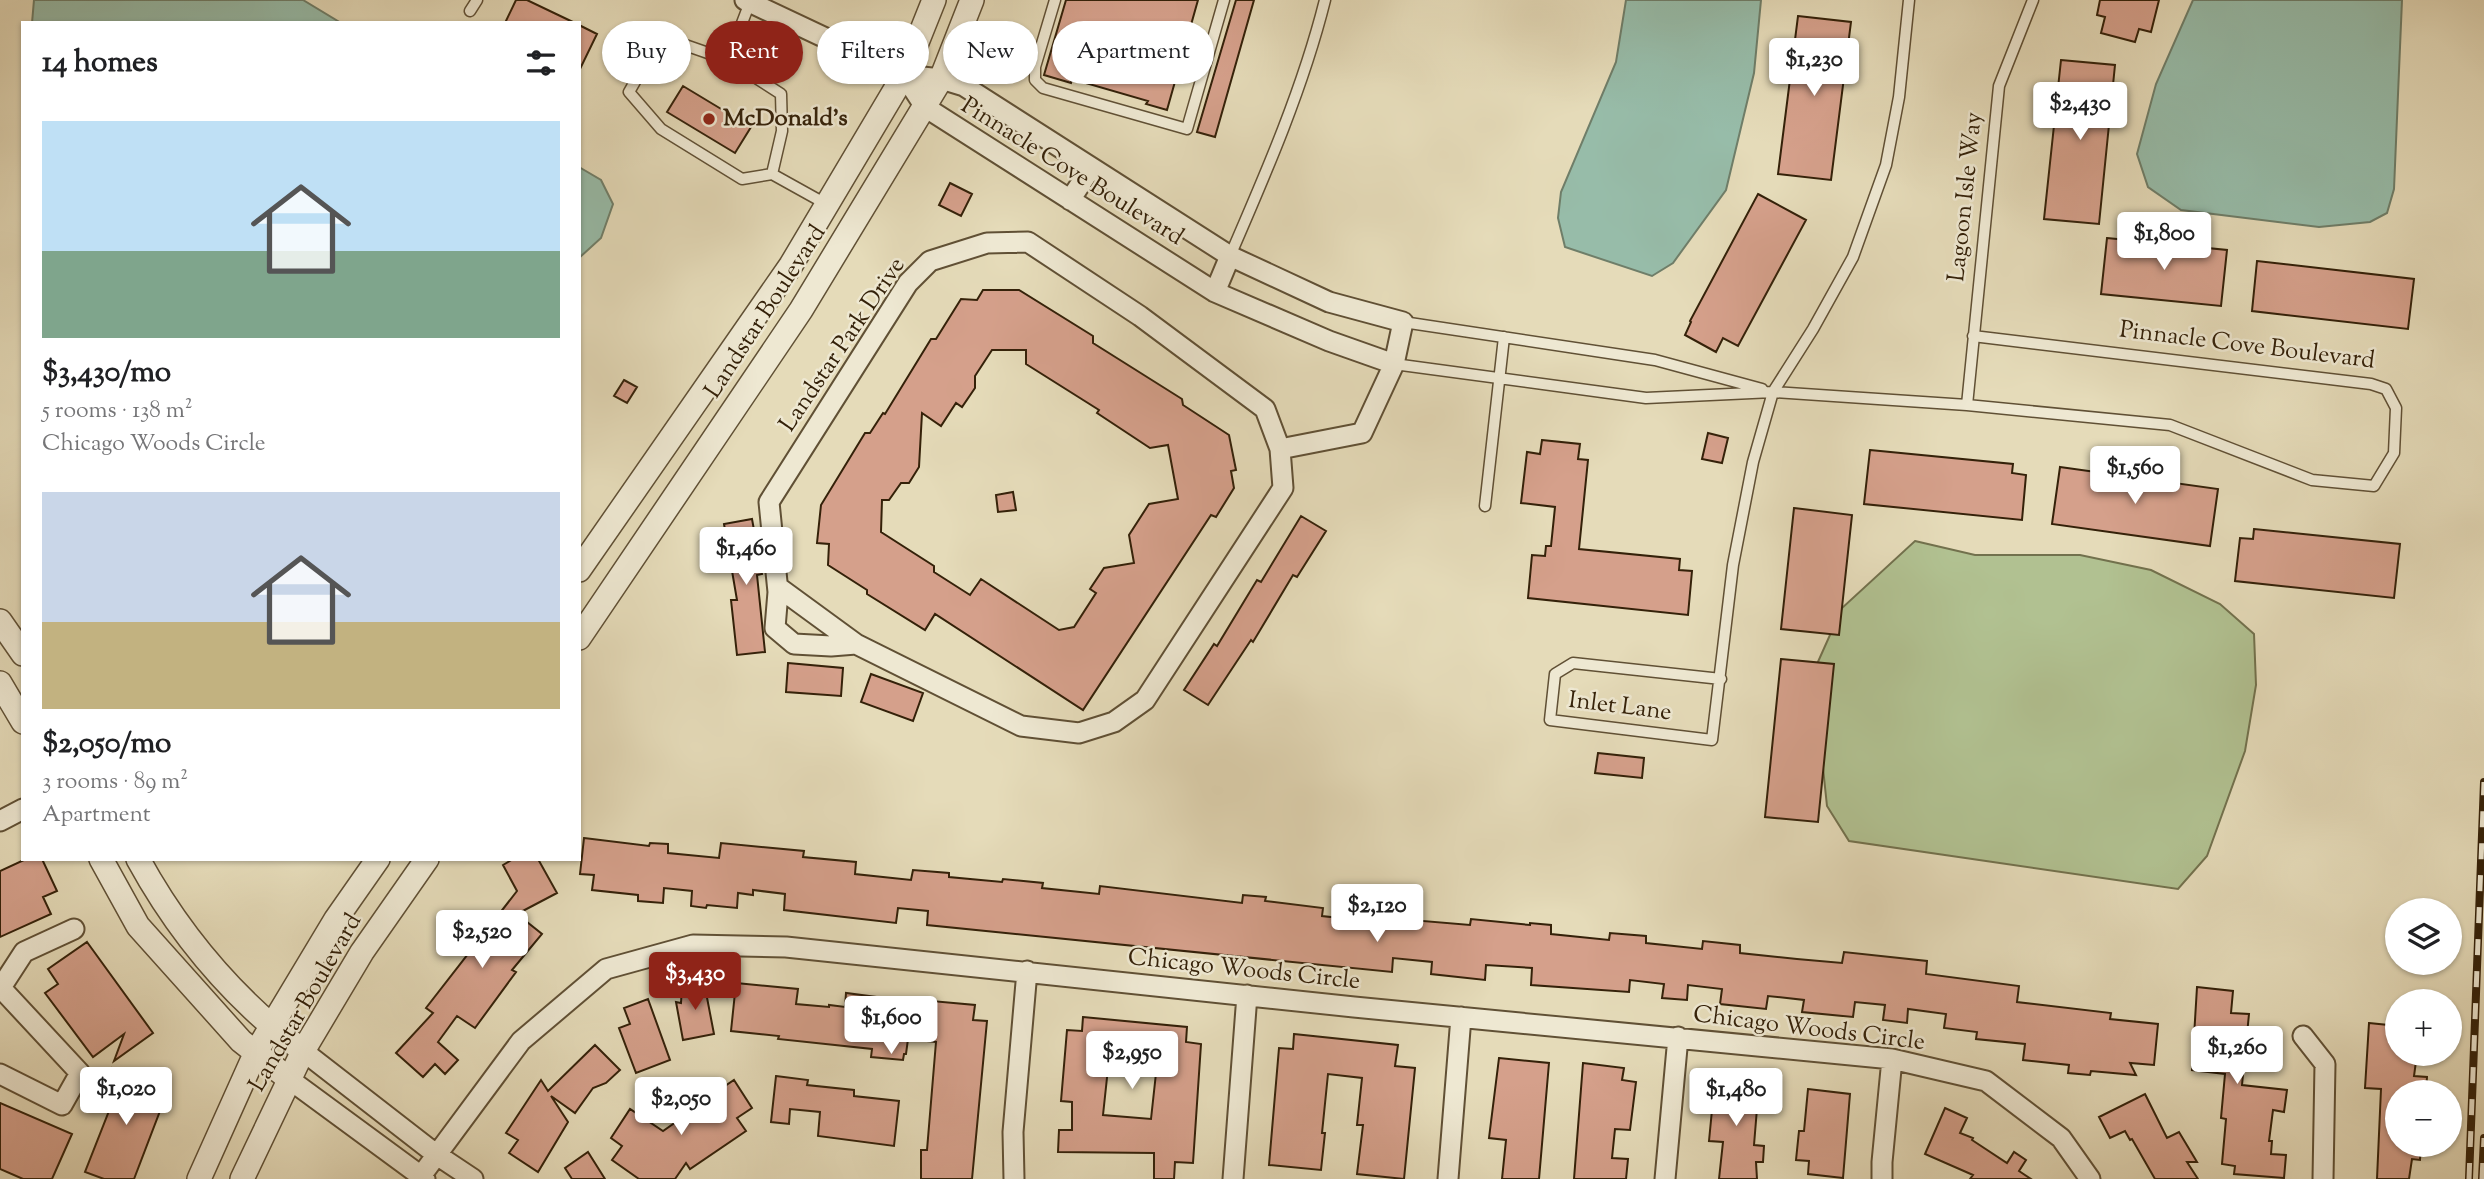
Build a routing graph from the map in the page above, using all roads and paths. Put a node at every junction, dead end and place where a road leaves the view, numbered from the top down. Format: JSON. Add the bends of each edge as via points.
{"nodes":[{"id":1,"x":477,"y":0,"type":"edge"},
{"id":2,"x":934,"y":0,"type":"edge"},
{"id":3,"x":972,"y":0,"type":"edge"},
{"id":4,"x":1055,"y":0,"type":"edge"},
{"id":5,"x":1224,"y":0,"type":"edge"},
{"id":6,"x":1325,"y":0,"type":"edge"},
{"id":7,"x":1909,"y":0,"type":"edge"},
{"id":8,"x":2033,"y":0,"type":"edge"},
{"id":9,"x":748,"y":1,"type":"edge"},
{"id":10,"x":470,"y":10,"type":"dead end"},
{"id":11,"x":741,"y":21,"type":"edge"},
{"id":12,"x":926,"y":21,"type":"edge"},
{"id":13,"x":817,"y":34,"type":"edge"},
{"id":14,"x":705,"y":52,"type":"edge"},
{"id":15,"x":929,"y":78,"type":"edge"},
{"id":16,"x":941,"y":79,"type":"junction"},
{"id":17,"x":765,"y":84,"type":"edge"},
{"id":18,"x":899,"y":84,"type":"edge"},
{"id":19,"x":910,"y":84,"type":"edge"},
{"id":20,"x":925,"y":107,"type":"junction"},
{"id":21,"x":1091,"y":168,"type":"junction"},
{"id":22,"x":772,"y":174,"type":"junction"},
{"id":23,"x":1070,"y":200,"type":"junction"},
{"id":24,"x":828,"y":205,"type":"junction"},
{"id":25,"x":1230,"y":256,"type":"junction"},
{"id":26,"x":1215,"y":292,"type":"junction"},
{"id":27,"x":1403,"y":322,"type":"junction"},
{"id":28,"x":1973,"y":336,"type":"junction"},
{"id":29,"x":1504,"y":337,"type":"junction"},
{"id":30,"x":1394,"y":364,"type":"junction"},
{"id":31,"x":1499,"y":378,"type":"junction"},
{"id":32,"x":1773,"y":392,"type":"junction"},
{"id":33,"x":1967,"y":405,"type":"junction"},
{"id":34,"x":1280,"y":449,"type":"junction"},
{"id":35,"x":1485,"y":506,"type":"dead end"},
{"id":36,"x":581,"y":567,"type":"edge"},
{"id":37,"x":778,"y":587,"type":"junction"},
{"id":38,"x":0,"y":621,"type":"edge"},
{"id":39,"x":581,"y":635,"type":"edge"},
{"id":40,"x":856,"y":645,"type":"junction"},
{"id":41,"x":21,"y":651,"type":"edge"},
{"id":42,"x":1721,"y":679,"type":"junction"},
{"id":43,"x":0,"y":683,"type":"edge"},
{"id":44,"x":21,"y":719,"type":"edge"},
{"id":45,"x":21,"y":810,"type":"edge"},
{"id":46,"x":0,"y":821,"type":"edge"},
{"id":47,"x":102,"y":861,"type":"edge"},
{"id":48,"x":139,"y":861,"type":"edge"},
{"id":49,"x":377,"y":861,"type":"edge"},
{"id":50,"x":425,"y":861,"type":"edge"},
{"id":51,"x":74,"y":929,"type":"dead end"},
{"id":52,"x":1027,"y":971,"type":"junction"},
{"id":53,"x":0,"y":988,"type":"edge"},
{"id":54,"x":1247,"y":995,"type":"junction"},
{"id":55,"x":1461,"y":1017,"type":"junction"},
{"id":56,"x":271,"y":1027,"type":"junction"},
{"id":57,"x":2303,"y":1036,"type":"dead end"},
{"id":58,"x":1678,"y":1037,"type":"junction"},
{"id":59,"x":303,"y":1051,"type":"junction"},
{"id":60,"x":256,"y":1052,"type":"junction"},
{"id":61,"x":1892,"y":1059,"type":"junction"},
{"id":62,"x":0,"y":1074,"type":"edge"},
{"id":63,"x":289,"y":1079,"type":"junction"},
{"id":64,"x":437,"y":1155,"type":"junction"},
{"id":65,"x":423,"y":1177,"type":"edge"},
{"id":66,"x":199,"y":1179,"type":"edge"},
{"id":67,"x":242,"y":1179,"type":"edge"},
{"id":68,"x":473,"y":1179,"type":"edge"},
{"id":69,"x":1014,"y":1179,"type":"edge"},
{"id":70,"x":1233,"y":1179,"type":"edge"},
{"id":71,"x":1448,"y":1179,"type":"edge"},
{"id":72,"x":1665,"y":1179,"type":"edge"},
{"id":73,"x":1882,"y":1179,"type":"edge"},
{"id":74,"x":2090,"y":1179,"type":"edge"},
{"id":75,"x":2323,"y":1179,"type":"edge"}],
"edges":[{"from":1,"to":10,"type":"lane"},
{"from":2,"to":12,"type":"street","name":"Landstar Boulevard"},
{"from":3,"to":16,"type":"street","name":"Landstar Boulevard"},
{"from":4,"to":5,"type":"lane","via":[[1035,67],[1035,80],[1042,88],[1187,129]]},
{"from":6,"to":25,"type":"lane","via":[[1273,156]]},
{"from":7,"to":32,"type":"lane","name":"Inlet Lane","via":[[1886,165],[1853,257]]},
{"from":8,"to":28,"type":"lane","name":"Lagoon Isle Way","via":[[1999,86]]},
{"from":9,"to":11,"type":"lane"},
{"from":9,"to":13,"type":"street"},
{"from":14,"to":22,"type":"lane","via":[[685,45],[652,51],[629,92],[661,129],[742,179]]},
{"from":15,"to":16,"type":"street","name":"Pinnacle Cove Boulevard"},
{"from":16,"to":20,"type":"street","name":"Landstar Boulevard"},
{"from":16,"to":21,"type":"street","name":"Pinnacle Cove Boulevard","via":[[964,86]]},
{"from":17,"to":22,"type":"lane","via":[[781,94],[782,131]]},
{"from":18,"to":24,"type":"street","name":"Landstar Boulevard"},
{"from":19,"to":20,"type":"street","name":"Pinnacle Cove Boulevard"},
{"from":20,"to":23,"type":"street","name":"Pinnacle Cove Boulevard"},
{"from":20,"to":39,"type":"street","name":"Landstar Boulevard","via":[[801,310]]},
{"from":21,"to":23,"type":"street"},
{"from":21,"to":25,"type":"street","name":"Pinnacle Cove Boulevard"},
{"from":22,"to":24,"type":"lane"},
{"from":23,"to":26,"type":"street","name":"Pinnacle Cove Boulevard"},
{"from":24,"to":36,"type":"street","name":"Landstar Boulevard"},
{"from":25,"to":26,"type":"street"},
{"from":25,"to":27,"type":"street","name":"Pinnacle Cove Boulevard","via":[[1329,302]]},
{"from":26,"to":30,"type":"street","name":"Pinnacle Cove Boulevard"},
{"from":27,"to":29,"type":"lane","name":"Pinnacle Cove Boulevard"},
{"from":27,"to":30,"type":"street"},
{"from":28,"to":33,"type":"lane","name":"Lagoon Isle Way"},
{"from":28,"to":33,"type":"lane","name":"Pinnacle Cove Boulevard","via":[[2371,384],[2386,389],[2396,408],[2394,453],[2374,486],[2312,480],[2170,425]]},
{"from":29,"to":31,"type":"lane"},
{"from":29,"to":32,"type":"lane","name":"Pinnacle Cove Boulevard","via":[[1655,360]]},
{"from":30,"to":31,"type":"lane","name":"Pinnacle Cove Boulevard"},
{"from":30,"to":34,"type":"street","via":[[1362,433]]},
{"from":31,"to":32,"type":"lane","name":"Pinnacle Cove Boulevard","via":[[1646,398]]},
{"from":31,"to":35,"type":"lane"},
{"from":32,"to":33,"type":"lane","name":"Pinnacle Cove Boulevard"},
{"from":32,"to":42,"type":"lane","name":"Inlet Lane","via":[[1733,565]]},
{"from":34,"to":37,"type":"street","name":"Landstar Park Drive","via":[[1265,408],[1140,316],[1028,242],[987,243],[930,261],[908,284],[769,502]]},
{"from":34,"to":40,"type":"street","name":"Landstar Park Drive","via":[[1283,488],[1146,700],[1114,722],[1079,733],[1021,726]]},
{"from":37,"to":40,"type":"street","name":"Landstar Park Drive"},
{"from":37,"to":40,"type":"street","name":"Landstar Park Drive","via":[[775,628],[794,644]]},
{"from":38,"to":41,"type":"street"},
{"from":42,"to":42,"type":"lane","name":"Inlet Lane","via":[[1712,740],[1550,720],[1555,674],[1573,663]]},
{"from":43,"to":44,"type":"street"},
{"from":45,"to":46,"type":"street"},
{"from":47,"to":60,"type":"street","via":[[138,926],[240,1041]]},
{"from":48,"to":56,"type":"street","via":[[187,938]]},
{"from":49,"to":56,"type":"street","name":"Landstar Boulevard"},
{"from":50,"to":59,"type":"street","name":"Landstar Boulevard","via":[[362,952]]},
{"from":51,"to":53,"type":"street","via":[[24,952]]},
{"from":52,"to":54,"type":"street","name":"Chicago Woods Circle"},
{"from":52,"to":64,"type":"street","name":"Chicago Woods Circle","via":[[786,947],[693,945],[606,969],[521,1041]]},
{"from":52,"to":69,"type":"street","via":[[1013,1132]]},
{"from":53,"to":62,"type":"street","via":[[80,1073],[61,1105]]},
{"from":54,"to":55,"type":"street","name":"Chicago Woods Circle"},
{"from":54,"to":70,"type":"street"},
{"from":55,"to":58,"type":"street","name":"Chicago Woods Circle"},
{"from":55,"to":71,"type":"street"},
{"from":56,"to":59,"type":"street"},
{"from":56,"to":60,"type":"street","name":"Landstar Boulevard"},
{"from":57,"to":75,"type":"street","via":[[2325,1064]]},
{"from":58,"to":61,"type":"street","name":"Chicago Woods Circle"},
{"from":58,"to":72,"type":"street"},
{"from":59,"to":63,"type":"street","name":"Landstar Boulevard"},
{"from":59,"to":64,"type":"street"},
{"from":60,"to":63,"type":"street"},
{"from":60,"to":66,"type":"street","name":"Landstar Boulevard"},
{"from":61,"to":73,"type":"street"},
{"from":61,"to":74,"type":"street","name":"Chicago Woods Circle","via":[[1986,1081],[2061,1138]]},
{"from":63,"to":65,"type":"street","name":"Chicago Woods Circle"},
{"from":63,"to":67,"type":"street","name":"Landstar Boulevard"},
{"from":64,"to":65,"type":"street","name":"Chicago Woods Circle"},
{"from":64,"to":68,"type":"street"}]}
